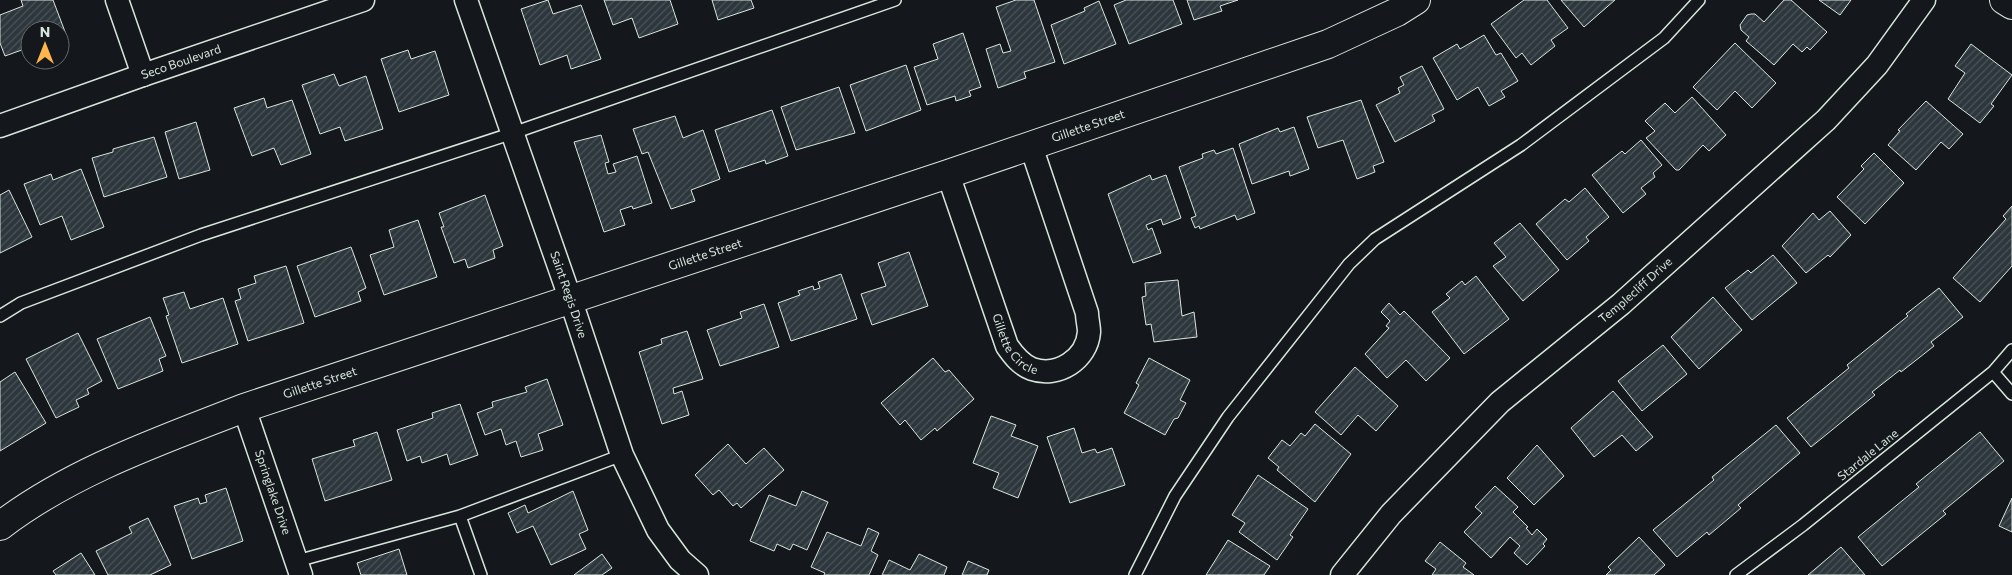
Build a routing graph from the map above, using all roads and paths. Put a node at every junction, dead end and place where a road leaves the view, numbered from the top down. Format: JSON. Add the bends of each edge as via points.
{"nodes":[{"id":1,"x":117,"y":0,"type":"edge"},
{"id":2,"x":363,"y":0,"type":"edge"},
{"id":3,"x":466,"y":0,"type":"edge"},
{"id":4,"x":895,"y":0,"type":"edge"},
{"id":5,"x":1416,"y":0,"type":"edge"},
{"id":6,"x":1699,"y":0,"type":"edge"},
{"id":7,"x":1924,"y":0,"type":"edge"},
{"id":8,"x":2004,"y":0,"type":"edge"},
{"id":9,"x":2012,"y":6,"type":"edge"},
{"id":10,"x":143,"y":75,"type":"junction"},
{"id":11,"x":0,"y":126,"type":"edge"},
{"id":12,"x":513,"y":134,"type":"junction"},
{"id":13,"x":1031,"y":146,"type":"junction"},
{"id":14,"x":948,"y":174,"type":"junction"},
{"id":15,"x":570,"y":298,"type":"junction"},
{"id":16,"x":0,"y":316,"type":"edge"},
{"id":17,"x":2012,"y":350,"type":"edge"},
{"id":18,"x":1993,"y":372,"type":"junction"},
{"id":19,"x":2012,"y":394,"type":"edge"},
{"id":20,"x":244,"y":408,"type":"junction"},
{"id":21,"x":622,"y":455,"type":"junction"},
{"id":22,"x":460,"y":516,"type":"junction"},
{"id":23,"x":0,"y":526,"type":"edge"},
{"id":24,"x":299,"y":568,"type":"edge"},
{"id":25,"x":481,"y":575,"type":"edge"},
{"id":26,"x":697,"y":575,"type":"edge"},
{"id":27,"x":1135,"y":575,"type":"edge"},
{"id":28,"x":1342,"y":575,"type":"edge"},
{"id":29,"x":1736,"y":575,"type":"edge"}],
"edges":[{"from":1,"to":10,"type":"street"},
{"from":2,"to":10,"type":"street","name":"Seco Boulevard"},
{"from":3,"to":12,"type":"street","name":"Saint Regis Drive"},
{"from":4,"to":12,"type":"lane"},
{"from":5,"to":13,"type":"street","name":"Gillette Street","via":[[1328,44]]},
{"from":6,"to":27,"type":"lane","via":[[1664,38],[1521,145],[1375,239],[1349,264],[1228,417],[1176,496]]},
{"from":7,"to":28,"type":"street","name":"Templecliff Drive","via":[[1877,65],[1826,120],[1621,304],[1500,402],[1391,514]]},
{"from":8,"to":9,"type":"street"},
{"from":10,"to":11,"type":"street","name":"Seco Boulevard"},
{"from":12,"to":15,"type":"street","name":"Saint Regis Drive"},
{"from":12,"to":16,"type":"lane","via":[[202,235],[21,303]]},
{"from":13,"to":14,"type":"street","name":"Gillette Street"},
{"from":13,"to":14,"type":"street","name":"Gillette Circle","via":[[1087,313],[1089,332],[1084,349],[1075,361],[1062,369],[1046,372],[1032,369],[1016,360],[1007,346]]},
{"from":14,"to":15,"type":"street","name":"Gillette Street"},
{"from":15,"to":20,"type":"street","name":"Gillette Street"},
{"from":15,"to":21,"type":"street","name":"Saint Regis Drive"},
{"from":17,"to":18,"type":"lane","name":"Stardale Lane"},
{"from":18,"to":19,"type":"lane"},
{"from":18,"to":29,"type":"lane","name":"Stardale Lane"},
{"from":20,"to":23,"type":"street","name":"Gillette Street","via":[[134,451],[66,484]]},
{"from":20,"to":24,"type":"street","name":"Springlake Drive"},
{"from":21,"to":22,"type":"lane"},
{"from":21,"to":26,"type":"street","name":"Saint Regis Drive","via":[[658,530],[680,560]]},
{"from":22,"to":24,"type":"lane"},
{"from":22,"to":25,"type":"lane"}]}
